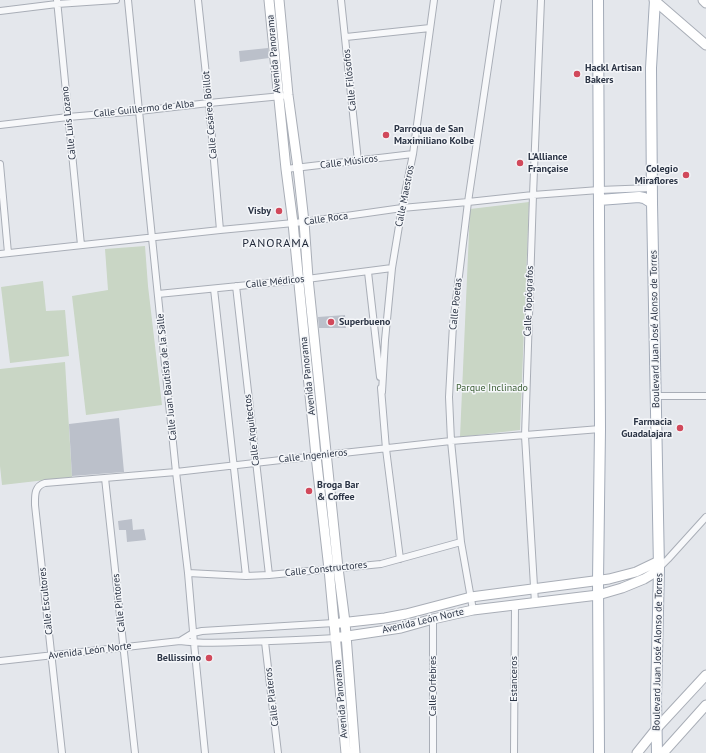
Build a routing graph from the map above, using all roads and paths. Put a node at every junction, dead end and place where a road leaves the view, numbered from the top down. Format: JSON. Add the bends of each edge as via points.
{"nodes":[{"id":1,"x":116,"y":0,"type":"edge"},
{"id":2,"x":128,"y":0,"type":"edge"},
{"id":3,"x":198,"y":0,"type":"edge"},
{"id":4,"x":269,"y":0,"type":"edge"},
{"id":5,"x":279,"y":0,"type":"edge"},
{"id":6,"x":341,"y":0,"type":"edge"},
{"id":7,"x":434,"y":0,"type":"edge"},
{"id":8,"x":498,"y":0,"type":"edge"},
{"id":9,"x":542,"y":0,"type":"edge"},
{"id":10,"x":598,"y":0,"type":"edge"},
{"id":11,"x":654,"y":0,"type":"edge"},
{"id":12,"x":703,"y":0,"type":"edge"},
{"id":13,"x":57,"y":2,"type":"edge"},
{"id":14,"x":706,"y":3,"type":"edge"},
{"id":15,"x":0,"y":11,"type":"edge"},
{"id":16,"x":430,"y":28,"type":"junction"},
{"id":17,"x":346,"y":37,"type":"junction"},
{"id":18,"x":706,"y":45,"type":"edge"},
{"id":19,"x":288,"y":95,"type":"junction"},
{"id":20,"x":278,"y":96,"type":"junction"},
{"id":21,"x":210,"y":103,"type":"junction"},
{"id":22,"x":139,"y":111,"type":"junction"},
{"id":23,"x":68,"y":117,"type":"junction"},
{"id":24,"x":0,"y":126,"type":"edge"},
{"id":25,"x":413,"y":154,"type":"junction"},
{"id":26,"x":358,"y":161,"type":"junction"},
{"id":27,"x":0,"y":164,"type":"edge"},
{"id":28,"x":298,"y":168,"type":"junction"},
{"id":29,"x":286,"y":169,"type":"junction"},
{"id":30,"x":652,"y":188,"type":"junction"},
{"id":31,"x":533,"y":195,"type":"junction"},
{"id":32,"x":599,"y":195,"type":"junction"},
{"id":33,"x":468,"y":202,"type":"junction"},
{"id":34,"x":652,"y":203,"type":"junction"},
{"id":35,"x":402,"y":208,"type":"junction"},
{"id":36,"x":304,"y":222,"type":"junction"},
{"id":37,"x":293,"y":223,"type":"junction"},
{"id":38,"x":220,"y":230,"type":"junction"},
{"id":39,"x":152,"y":238,"type":"junction"},
{"id":40,"x":81,"y":245,"type":"junction"},
{"id":41,"x":8,"y":253,"type":"junction"},
{"id":42,"x":0,"y":254,"type":"edge"},
{"id":43,"x":392,"y":268,"type":"junction"},
{"id":44,"x":368,"y":272,"type":"junction"},
{"id":45,"x":303,"y":279,"type":"junction"},
{"id":46,"x":236,"y":286,"type":"junction"},
{"id":47,"x":214,"y":289,"type":"junction"},
{"id":48,"x":158,"y":294,"type":"junction"},
{"id":49,"x":382,"y":392,"type":"junction"},
{"id":50,"x":656,"y":396,"type":"junction"},
{"id":51,"x":706,"y":396,"type":"edge"},
{"id":52,"x":600,"y":429,"type":"junction"},
{"id":53,"x":525,"y":436,"type":"junction"},
{"id":54,"x":451,"y":441,"type":"junction"},
{"id":55,"x":386,"y":449,"type":"junction"},
{"id":56,"x":326,"y":455,"type":"junction"},
{"id":57,"x":316,"y":456,"type":"junction"},
{"id":58,"x":256,"y":463,"type":"junction"},
{"id":59,"x":234,"y":465,"type":"junction"},
{"id":60,"x":176,"y":472,"type":"junction"},
{"id":61,"x":104,"y":478,"type":"junction"},
{"id":62,"x":35,"y":496,"type":"joint"},
{"id":63,"x":706,"y":517,"type":"edge"},
{"id":64,"x":461,"y":542,"type":"junction"},
{"id":65,"x":400,"y":559,"type":"junction"},
{"id":66,"x":662,"y":563,"type":"junction"},
{"id":67,"x":334,"y":568,"type":"junction"},
{"id":68,"x":188,"y":573,"type":"junction"},
{"id":69,"x":269,"y":575,"type":"junction"},
{"id":70,"x":246,"y":576,"type":"junction"},
{"id":71,"x":610,"y":579,"type":"junction"},
{"id":72,"x":598,"y":581,"type":"junction"},
{"id":73,"x":535,"y":589,"type":"junction"},
{"id":74,"x":611,"y":592,"type":"junction"},
{"id":75,"x":598,"y":594,"type":"junction"},
{"id":76,"x":471,"y":597,"type":"junction"},
{"id":77,"x":535,"y":603,"type":"junction"},
{"id":78,"x":515,"y":606,"type":"junction"},
{"id":79,"x":473,"y":610,"type":"junction"},
{"id":80,"x":433,"y":619,"type":"junction"},
{"id":81,"x":345,"y":622,"type":"junction"},
{"id":82,"x":334,"y":623,"type":"junction"},
{"id":83,"x":193,"y":633,"type":"junction"},
{"id":84,"x":346,"y":636,"type":"junction"},
{"id":85,"x":335,"y":638,"type":"junction"},
{"id":86,"x":180,"y":641,"type":"junction"},
{"id":87,"x":265,"y":642,"type":"junction"},
{"id":88,"x":194,"y":643,"type":"junction"},
{"id":89,"x":123,"y":647,"type":"junction"},
{"id":90,"x":52,"y":655,"type":"junction"},
{"id":91,"x":0,"y":661,"type":"edge"},
{"id":92,"x":706,"y":675,"type":"edge"},
{"id":93,"x":706,"y":705,"type":"edge"},
{"id":94,"x":657,"y":728,"type":"junction"},
{"id":95,"x":62,"y":753,"type":"edge"},
{"id":96,"x":135,"y":753,"type":"edge"},
{"id":97,"x":205,"y":753,"type":"edge"},
{"id":98,"x":278,"y":753,"type":"edge"},
{"id":99,"x":346,"y":753,"type":"edge"},
{"id":100,"x":355,"y":753,"type":"edge"},
{"id":101,"x":432,"y":753,"type":"edge"},
{"id":102,"x":514,"y":753,"type":"edge"},
{"id":103,"x":599,"y":753,"type":"edge"},
{"id":104,"x":637,"y":753,"type":"edge"},
{"id":105,"x":657,"y":753,"type":"edge"},
{"id":106,"x":663,"y":753,"type":"edge"}],
"edges":[{"from":1,"to":13,"type":"street"},
{"from":2,"to":22,"type":"street","name":"Calle Juan Bautista de la Salle"},
{"from":3,"to":21,"type":"street","name":"Calle Cesáreo Boillot"},
{"from":4,"to":20,"type":"street","name":"Avenida Panorama"},
{"from":5,"to":19,"type":"street","name":"Avenida Panorama"},
{"from":6,"to":17,"type":"street","name":"Calle Filósofos"},
{"from":7,"to":16,"type":"street","name":"Calle Maestros"},
{"from":8,"to":33,"type":"street","name":"Calle Poetas"},
{"from":9,"to":31,"type":"street","name":"Calle Topógrafos"},
{"from":10,"to":32,"type":"main road"},
{"from":11,"to":18,"type":"street"},
{"from":11,"to":30,"type":"main road","name":"Boulevard Juan José Alonso de Torres","via":[[651,68]]},
{"from":12,"to":14,"type":"street"},
{"from":13,"to":15,"type":"street"},
{"from":13,"to":23,"type":"street","name":"Calle Luis Lozano"},
{"from":16,"to":17,"type":"street"},
{"from":16,"to":25,"type":"street","name":"Calle Maestros"},
{"from":17,"to":26,"type":"street","name":"Calle Filósofos"},
{"from":19,"to":20,"type":"street","name":"Calle Guillermo de Alba"},
{"from":19,"to":28,"type":"street","name":"Avenida Panorama"},
{"from":20,"to":21,"type":"street","name":"Calle Guillermo de Alba"},
{"from":20,"to":29,"type":"street","name":"Avenida Panorama"},
{"from":21,"to":22,"type":"street","name":"Calle Guillermo de Alba"},
{"from":21,"to":38,"type":"street","name":"Calle Cesáreo Boillot"},
{"from":22,"to":23,"type":"street","name":"Calle Guillermo de Alba"},
{"from":22,"to":39,"type":"street","name":"Calle Juan Bautista de la Salle"},
{"from":23,"to":24,"type":"street","name":"Calle Guillermo de Alba"},
{"from":23,"to":40,"type":"street","name":"Calle Luis Lozano"},
{"from":25,"to":26,"type":"street","name":"Calle Músicos"},
{"from":25,"to":35,"type":"street","name":"Calle Maestros"},
{"from":26,"to":28,"type":"street","name":"Calle Músicos"},
{"from":27,"to":41,"type":"street"},
{"from":28,"to":29,"type":"street","name":"Calle Músicos"},
{"from":28,"to":36,"type":"street","name":"Avenida Panorama"},
{"from":29,"to":37,"type":"street","name":"Avenida Panorama"},
{"from":30,"to":32,"type":"street","name":"Calle Roca"},
{"from":30,"to":34,"type":"main road","name":"Boulevard Juan José Alonso de Torres"},
{"from":31,"to":32,"type":"street","name":"Calle Roca"},
{"from":31,"to":33,"type":"street","name":"Calle Roca"},
{"from":31,"to":53,"type":"street","name":"Calle Topógrafos"},
{"from":32,"to":34,"type":"main road","via":[[639,197]]},
{"from":32,"to":52,"type":"main road"},
{"from":33,"to":35,"type":"street","name":"Calle Roca"},
{"from":33,"to":54,"type":"street","name":"Calle Poetas","via":[[453,325],[449,397]]},
{"from":34,"to":50,"type":"main road","name":"Boulevard Juan José Alonso de Torres"},
{"from":35,"to":36,"type":"street","name":"Calle Roca"},
{"from":35,"to":43,"type":"street","name":"Calle Maestros"},
{"from":36,"to":37,"type":"street","name":"Calle Roca"},
{"from":36,"to":45,"type":"street","name":"Avenida Panorama"},
{"from":37,"to":38,"type":"street","name":"Calle Roca"},
{"from":37,"to":45,"type":"street","name":"Avenida Panorama"},
{"from":38,"to":39,"type":"street","name":"Calle Roca"},
{"from":39,"to":40,"type":"street","name":"Calle Roca"},
{"from":39,"to":48,"type":"street","name":"Calle Juan Bautista de la Salle"},
{"from":40,"to":41,"type":"street","name":"Calle Roca"},
{"from":41,"to":42,"type":"street","name":"Calle Roca"},
{"from":43,"to":44,"type":"street","name":"Calle Médicos"},
{"from":43,"to":49,"type":"street","name":"Calle Maestros","via":[[384,340]]},
{"from":44,"to":45,"type":"street","name":"Calle Médicos"},
{"from":44,"to":49,"type":"street","name":"Calle Maestros"},
{"from":45,"to":46,"type":"street","name":"Calle Médicos"},
{"from":45,"to":56,"type":"street","name":"Avenida Panorama"},
{"from":45,"to":57,"type":"street","name":"Avenida Panorama"},
{"from":46,"to":47,"type":"street","name":"Calle Médicos"},
{"from":46,"to":58,"type":"street","name":"Calle Arquitectos"},
{"from":47,"to":48,"type":"street","name":"Calle Médicos"},
{"from":47,"to":59,"type":"street"},
{"from":48,"to":60,"type":"street","name":"Calle Juan Bautista de la Salle"},
{"from":49,"to":55,"type":"street","name":"Calle Maestros"},
{"from":50,"to":51,"type":"street"},
{"from":50,"to":66,"type":"main road","name":"Boulevard Juan José Alonso de Torres"},
{"from":52,"to":53,"type":"street","name":"Calle Ingenieros"},
{"from":52,"to":72,"type":"main road"},
{"from":53,"to":54,"type":"street","name":"Calle Ingenieros"},
{"from":53,"to":73,"type":"street","name":"Calle Topógrafos"},
{"from":54,"to":55,"type":"street","name":"Calle Ingenieros"},
{"from":54,"to":64,"type":"street","name":"Calle Poetas"},
{"from":55,"to":56,"type":"street","name":"Calle Ingenieros"},
{"from":55,"to":65,"type":"street","name":"Calle Maestros"},
{"from":56,"to":57,"type":"street","name":"Calle Ingenieros"},
{"from":56,"to":67,"type":"street","name":"Avenida Panorama"},
{"from":57,"to":58,"type":"street","name":"Calle Ingenieros"},
{"from":57,"to":67,"type":"street","name":"Avenida Panorama"},
{"from":58,"to":59,"type":"street","name":"Calle Ingenieros"},
{"from":58,"to":69,"type":"street","name":"Calle Arquitectos"},
{"from":59,"to":60,"type":"street","name":"Calle Ingenieros"},
{"from":59,"to":70,"type":"street"},
{"from":60,"to":61,"type":"street","name":"Calle Ingenieros"},
{"from":60,"to":68,"type":"street","name":"Calle Juan Bautista de la Salle"},
{"from":61,"to":62,"type":"street","name":"Calle Ingenieros","via":[[45,482],[38,486]]},
{"from":61,"to":89,"type":"street","name":"Calle Pintores"},
{"from":62,"to":90,"type":"street","name":"Calle Escultores"},
{"from":63,"to":66,"type":"street"},
{"from":64,"to":65,"type":"street","name":"Calle Constructores"},
{"from":64,"to":76,"type":"street","name":"Calle Poetas"},
{"from":65,"to":67,"type":"street","name":"Calle Constructores","via":[[381,564]]},
{"from":66,"to":71,"type":"street","name":"Avenida León Norte"},
{"from":66,"to":74,"type":"street","name":"Avenida León Norte","via":[[654,573],[644,579]]},
{"from":66,"to":94,"type":"main road","name":"Boulevard Juan José Alonso de Torres"},
{"from":67,"to":69,"type":"street","name":"Calle Constructores"},
{"from":67,"to":81,"type":"street","name":"Avenida Panorama"},
{"from":67,"to":82,"type":"street","name":"Avenida Panorama"},
{"from":68,"to":70,"type":"street","name":"Calle Constructores"},
{"from":68,"to":83,"type":"street","name":"Calle Juan Bautista de la Salle"},
{"from":69,"to":70,"type":"street","name":"Calle Constructores"},
{"from":71,"to":72,"type":"street","name":"Avenida León Norte"},
{"from":71,"to":74,"type":"street"},
{"from":72,"to":73,"type":"street","name":"Avenida León Norte"},
{"from":72,"to":75,"type":"main road"},
{"from":73,"to":76,"type":"street","name":"Avenida León Norte"},
{"from":73,"to":77,"type":"street","name":"Calle Topógrafos"},
{"from":74,"to":75,"type":"street","name":"Avenida León Norte"},
{"from":75,"to":77,"type":"street","name":"Avenida León Norte"},
{"from":75,"to":103,"type":"main road"},
{"from":76,"to":79,"type":"street","name":"Calle Poetas"},
{"from":76,"to":81,"type":"street","name":"Avenida León Norte","via":[[385,618]]},
{"from":77,"to":78,"type":"street","name":"Avenida León Norte"},
{"from":78,"to":79,"type":"street","name":"Avenida León Norte"},
{"from":78,"to":102,"type":"street","name":"Estanceros"},
{"from":79,"to":80,"type":"street","name":"Avenida León Norte"},
{"from":80,"to":84,"type":"street","name":"Avenida León Norte","via":[[401,628]]},
{"from":80,"to":101,"type":"street","name":"Calle Orfebres"},
{"from":81,"to":82,"type":"street","name":"Avenida León Norte"},
{"from":81,"to":84,"type":"street","name":"Avenida Panorama"},
{"from":82,"to":83,"type":"street","name":"Avenida León Norte"},
{"from":82,"to":85,"type":"street","name":"Avenida Panorama"},
{"from":83,"to":86,"type":"street","name":"Avenida León Norte"},
{"from":83,"to":88,"type":"street","name":"Calle Juan Bautista de la Salle"},
{"from":84,"to":85,"type":"street","name":"Avenida León Norte"},
{"from":84,"to":100,"type":"street","name":"Avenida Panorama"},
{"from":85,"to":87,"type":"street","name":"Avenida León Norte"},
{"from":85,"to":99,"type":"street","name":"Avenida Panorama"},
{"from":86,"to":88,"type":"street","name":"Avenida León Norte"},
{"from":86,"to":89,"type":"street","name":"Avenida León Norte"},
{"from":87,"to":88,"type":"street","name":"Avenida León Norte"},
{"from":87,"to":98,"type":"street","name":"Calle Plateros"},
{"from":88,"to":97,"type":"street","name":"Calle Juan Bautista de la Salle"},
{"from":89,"to":90,"type":"street","name":"Avenida León Norte"},
{"from":89,"to":96,"type":"street","name":"Calle Pintores"},
{"from":90,"to":91,"type":"street","name":"Avenida León Norte"},
{"from":90,"to":95,"type":"street","name":"Calle Escultores"},
{"from":92,"to":94,"type":"street"},
{"from":93,"to":106,"type":"street"},
{"from":94,"to":104,"type":"street"},
{"from":94,"to":105,"type":"main road","name":"Boulevard Juan José Alonso de Torres"}]}
